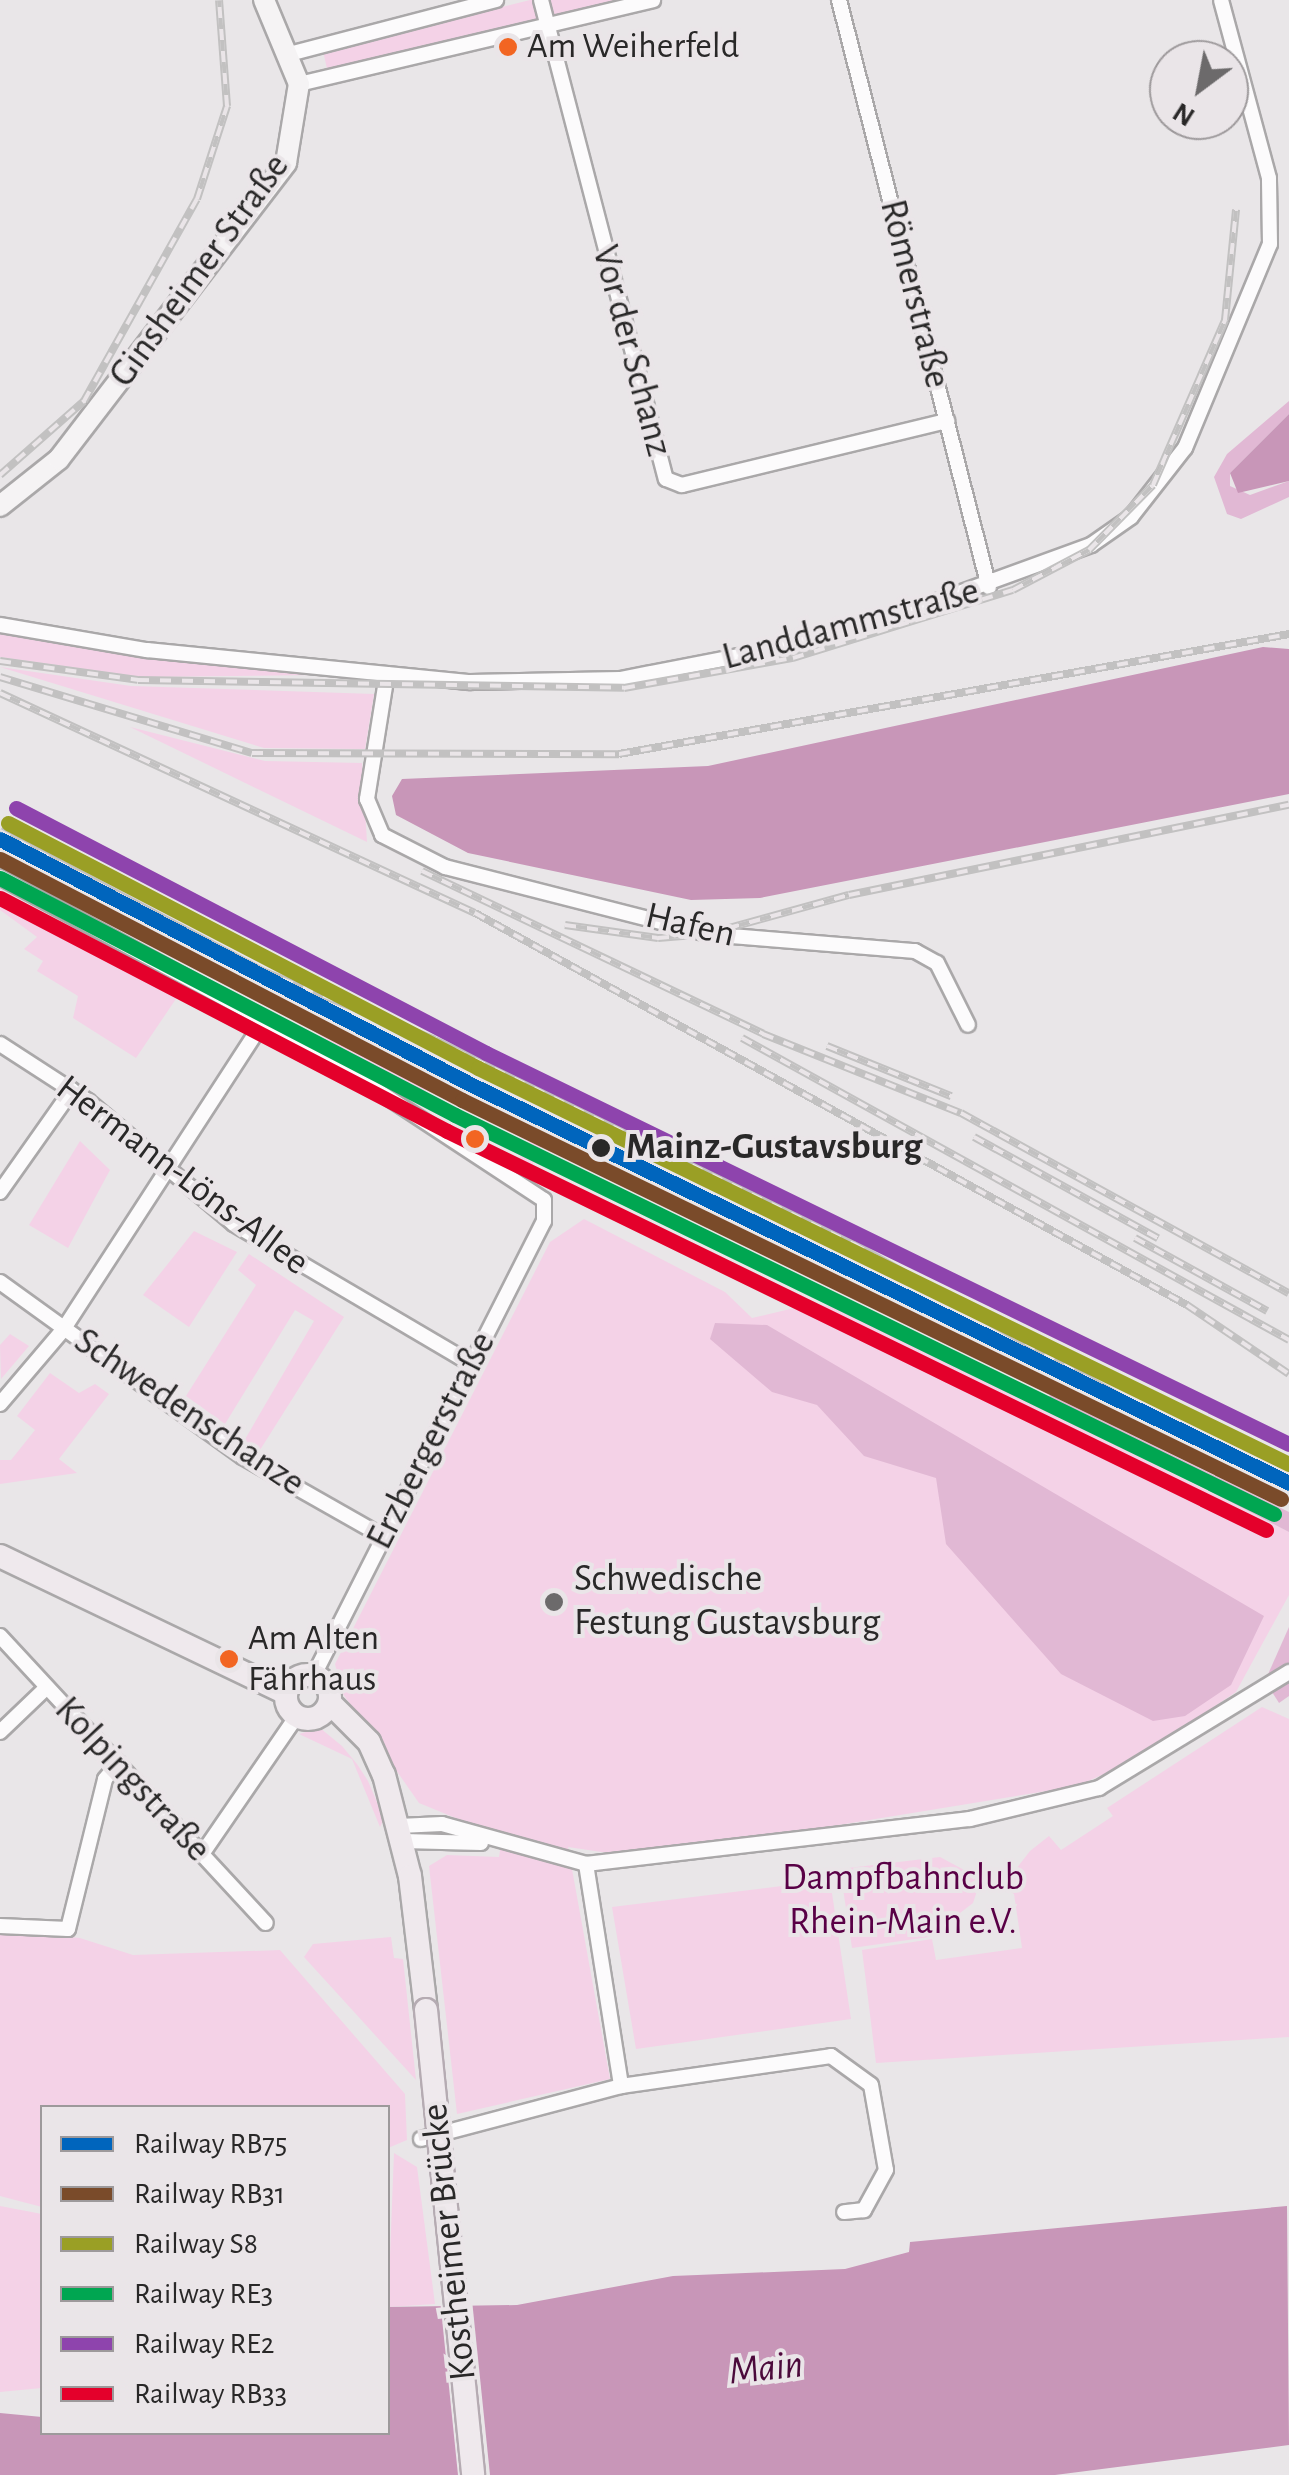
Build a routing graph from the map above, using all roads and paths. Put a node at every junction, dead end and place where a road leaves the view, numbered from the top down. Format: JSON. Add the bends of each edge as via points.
{"nodes":[{"id":1,"x":264,"y":0,"type":"edge"},
{"id":2,"x":496,"y":0,"type":"edge"},
{"id":3,"x":541,"y":0,"type":"edge"},
{"id":4,"x":653,"y":0,"type":"edge"},
{"id":5,"x":839,"y":0,"type":"edge"},
{"id":6,"x":1221,"y":0,"type":"edge"},
{"id":7,"x":548,"y":26,"type":"junction"},
{"id":8,"x":293,"y":53,"type":"junction"},
{"id":9,"x":300,"y":84,"type":"junction"},
{"id":10,"x":947,"y":422,"type":"junction"},
{"id":11,"x":0,"y":506,"type":"edge"},
{"id":12,"x":989,"y":587,"type":"junction"},
{"id":13,"x":0,"y":625,"type":"edge"},
{"id":14,"x":387,"y":674,"type":"junction"},
{"id":15,"x":0,"y":877,"type":"edge"},
{"id":16,"x":264,"y":1020,"type":"junction"},
{"id":17,"x":968,"y":1025,"type":"dead end"},
{"id":18,"x":0,"y":1044,"type":"edge"},
{"id":19,"x":72,"y":1090,"type":"junction"},
{"id":20,"x":170,"y":1171,"type":"junction"},
{"id":21,"x":0,"y":1192,"type":"edge"},
{"id":22,"x":0,"y":1282,"type":"edge"},
{"id":23,"x":63,"y":1330,"type":"junction"},
{"id":24,"x":472,"y":1364,"type":"junction"},
{"id":25,"x":0,"y":1404,"type":"edge"},
{"id":26,"x":382,"y":1536,"type":"junction"},
{"id":27,"x":0,"y":1556,"type":"edge"},
{"id":28,"x":0,"y":1636,"type":"edge"},
{"id":29,"x":1289,"y":1672,"type":"edge"},
{"id":30,"x":314,"y":1675,"type":"junction"},
{"id":31,"x":46,"y":1688,"type":"junction"},
{"id":32,"x":288,"y":1688,"type":"junction"},
{"id":33,"x":327,"y":1709,"type":"junction"},
{"id":34,"x":297,"y":1716,"type":"junction"},
{"id":35,"x":2,"y":1723,"type":"edge"},
{"id":36,"x":119,"y":1763,"type":"junction"},
{"id":37,"x":401,"y":1834,"type":"junction"},
{"id":38,"x":202,"y":1854,"type":"junction"},
{"id":39,"x":586,"y":1864,"type":"junction"},
{"id":40,"x":266,"y":1922,"type":"dead end"},
{"id":41,"x":0,"y":1926,"type":"edge"},
{"id":42,"x":621,"y":2086,"type":"junction"},
{"id":43,"x":421,"y":2140,"type":"dead end"},
{"id":44,"x":844,"y":2212,"type":"dead end"},
{"id":45,"x":473,"y":2475,"type":"edge"}],
"edges":[{"from":1,"to":8,"type":"main road","name":"Ginsheimer Straße"},
{"from":2,"to":8,"type":"street"},
{"from":3,"to":7,"type":"street","name":"Vor der Schanz"},
{"from":4,"to":7,"type":"street"},
{"from":5,"to":10,"type":"street","name":"Römerstraße"},
{"from":6,"to":12,"type":"street","name":"Landdammstraße","via":[[1274,208],[1262,272],[1202,416],[1131,517],[1091,545]]},
{"from":7,"to":9,"type":"street"},
{"from":7,"to":10,"type":"street","name":"Vor der Schanz","via":[[666,480],[682,485]]},
{"from":8,"to":9,"type":"main road","name":"Ginsheimer Straße"},
{"from":9,"to":11,"type":"main road","name":"Ginsheimer Straße","via":[[294,144],[262,202],[59,459]]},
{"from":10,"to":12,"type":"street","name":"Römerstraße"},
{"from":12,"to":14,"type":"street","name":"Landdammstraße","via":[[841,636],[620,679]]},
{"from":13,"to":14,"type":"street","name":"Landdammstraße"},
{"from":14,"to":17,"type":"street","name":"Hafen","via":[[367,799],[382,835],[446,867],[707,934],[915,951],[937,963]]},
{"from":15,"to":16,"type":"street"},
{"from":16,"to":20,"type":"street"},
{"from":16,"to":24,"type":"street","name":"Erzbergerstraße","via":[[525,1183],[546,1205]]},
{"from":18,"to":19,"type":"street","name":"Hermann-Löns-Allee"},
{"from":19,"to":20,"type":"street","name":"Hermann-Löns-Allee"},
{"from":19,"to":21,"type":"street"},
{"from":20,"to":23,"type":"street"},
{"from":20,"to":24,"type":"street","name":"Hermann-Löns-Allee","via":[[312,1275]]},
{"from":22,"to":23,"type":"street","name":"Schwedenschanze"},
{"from":23,"to":25,"type":"street"},
{"from":23,"to":26,"type":"street","name":"Schwedenschanze","via":[[243,1457]]},
{"from":24,"to":26,"type":"street","name":"Erzbergerstraße"},
{"from":26,"to":30,"type":"street","name":"Erzbergerstraße"},
{"from":27,"to":32,"type":"main road"},
{"from":28,"to":31,"type":"street","name":"Kolpingstraße"},
{"from":29,"to":39,"type":"street","via":[[1068,1799],[704,1856]]},
{"from":30,"to":32,"type":"main road"},
{"from":30,"to":33,"type":"main road","name":"Kostheimer Brücke"},
{"from":31,"to":35,"type":"street"},
{"from":31,"to":36,"type":"street","name":"Kolpingstraße"},
{"from":32,"to":34,"type":"main road"},
{"from":33,"to":34,"type":"main road"},
{"from":33,"to":37,"type":"main road","name":"Kostheimer Brücke","via":[[370,1742]]},
{"from":34,"to":38,"type":"street"},
{"from":36,"to":38,"type":"street","name":"Kolpingstraße"},
{"from":36,"to":41,"type":"street","via":[[104,1784],[68,1929]]},
{"from":37,"to":39,"type":"street","via":[[502,1844]]},
{"from":37,"to":45,"type":"main road","name":"Kostheimer Brücke","bridge":true,"via":[[426,2010]]},
{"from":38,"to":40,"type":"street","name":"Kolpingstraße"},
{"from":39,"to":42,"type":"street"},
{"from":42,"to":43,"type":"street"},
{"from":42,"to":44,"type":"street","via":[[813,2054],[846,2061],[872,2085],[886,2170],[864,2210]]}]}
